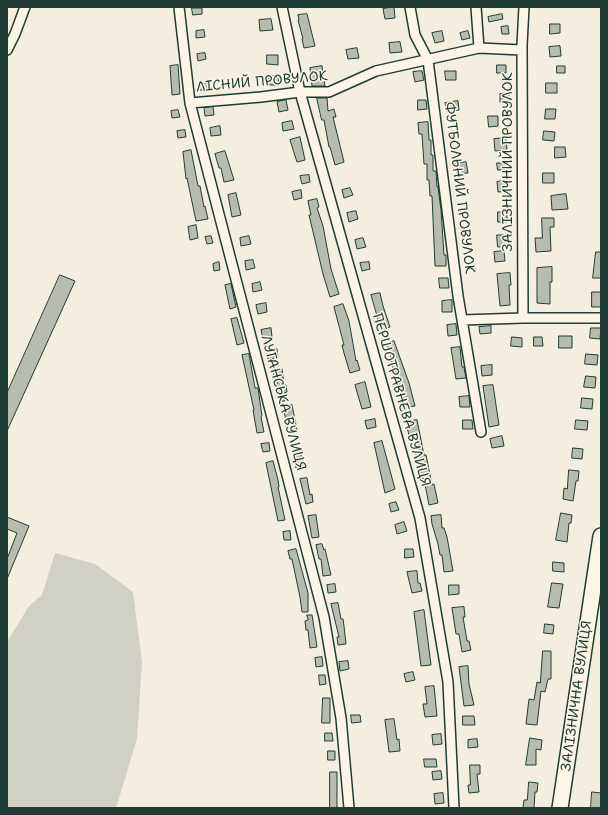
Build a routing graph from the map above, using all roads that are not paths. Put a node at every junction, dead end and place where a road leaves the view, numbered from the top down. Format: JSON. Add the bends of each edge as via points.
{"nodes":[{"id":1,"x":25,"y":7,"type":"edge"},
{"id":2,"x":179,"y":7,"type":"edge"},
{"id":3,"x":282,"y":7,"type":"edge"},
{"id":4,"x":410,"y":7,"type":"edge"},
{"id":5,"x":476,"y":7,"type":"edge"},
{"id":6,"x":524,"y":7,"type":"edge"},
{"id":7,"x":478,"y":48,"type":"junction"},
{"id":8,"x":7,"y":50,"type":"edge"},
{"id":9,"x":522,"y":50,"type":"junction"},
{"id":10,"x":428,"y":60,"type":"junction"},
{"id":11,"x":300,"y":92,"type":"junction"},
{"id":12,"x":190,"y":103,"type":"junction"},
{"id":13,"x":523,"y":318,"type":"junction"},
{"id":14,"x":601,"y":318,"type":"edge"},
{"id":15,"x":462,"y":320,"type":"junction"},
{"id":16,"x":481,"y":432,"type":"dead end"},
{"id":17,"x":601,"y":536,"type":"edge"},
{"id":18,"x":349,"y":808,"type":"edge"},
{"id":19,"x":454,"y":808,"type":"edge"},
{"id":20,"x":560,"y":808,"type":"edge"}],
"edges":[{"from":1,"to":8,"type":"street"},
{"from":2,"to":12,"type":"street","name":"ЛУГАНСЬКА ВУЛИЦЯ"},
{"from":3,"to":11,"type":"street","name":"ПЕРШОТРАВНЕВА ВУЛИЦЯ"},
{"from":4,"to":10,"type":"street","via":[[415,35]]},
{"from":5,"to":7,"type":"street"},
{"from":6,"to":9,"type":"street","name":"ЗАЛІЗНИЧНИЙ ПРОВУЛОК"},
{"from":7,"to":9,"type":"street","name":"ЛІСНИЙ ПРОВУЛОК"},
{"from":7,"to":10,"type":"street","name":"ЛІСНИЙ ПРОВУЛОК"},
{"from":9,"to":13,"type":"street","name":"ЗАЛІЗНИЧНИЙ ПРОВУЛОК"},
{"from":10,"to":11,"type":"street","name":"ЛІСНИЙ ПРОВУЛОК","via":[[376,71],[329,92]]},
{"from":10,"to":15,"type":"street","name":"ФУТБОЛЬНИЙ ПРОВУЛОК"},
{"from":11,"to":12,"type":"street","name":"ЛІСНИЙ ПРОВУЛОК"},
{"from":11,"to":19,"type":"street","name":"ПЕРШОТРАВНЕВА ВУЛИЦЯ","via":[[420,518],[448,682]]},
{"from":12,"to":18,"type":"street","name":"ЛУГАНСЬКА ВУЛИЦЯ","via":[[324,617],[341,718]]},
{"from":13,"to":14,"type":"street"},
{"from":13,"to":15,"type":"street"},
{"from":15,"to":16,"type":"street","name":"ФУТБОЛЬНИЙ ПРОВУЛОК"},
{"from":17,"to":20,"type":"main road","name":"ЗАЛІЗНИЧНА ВУЛИЦЯ"}]}
